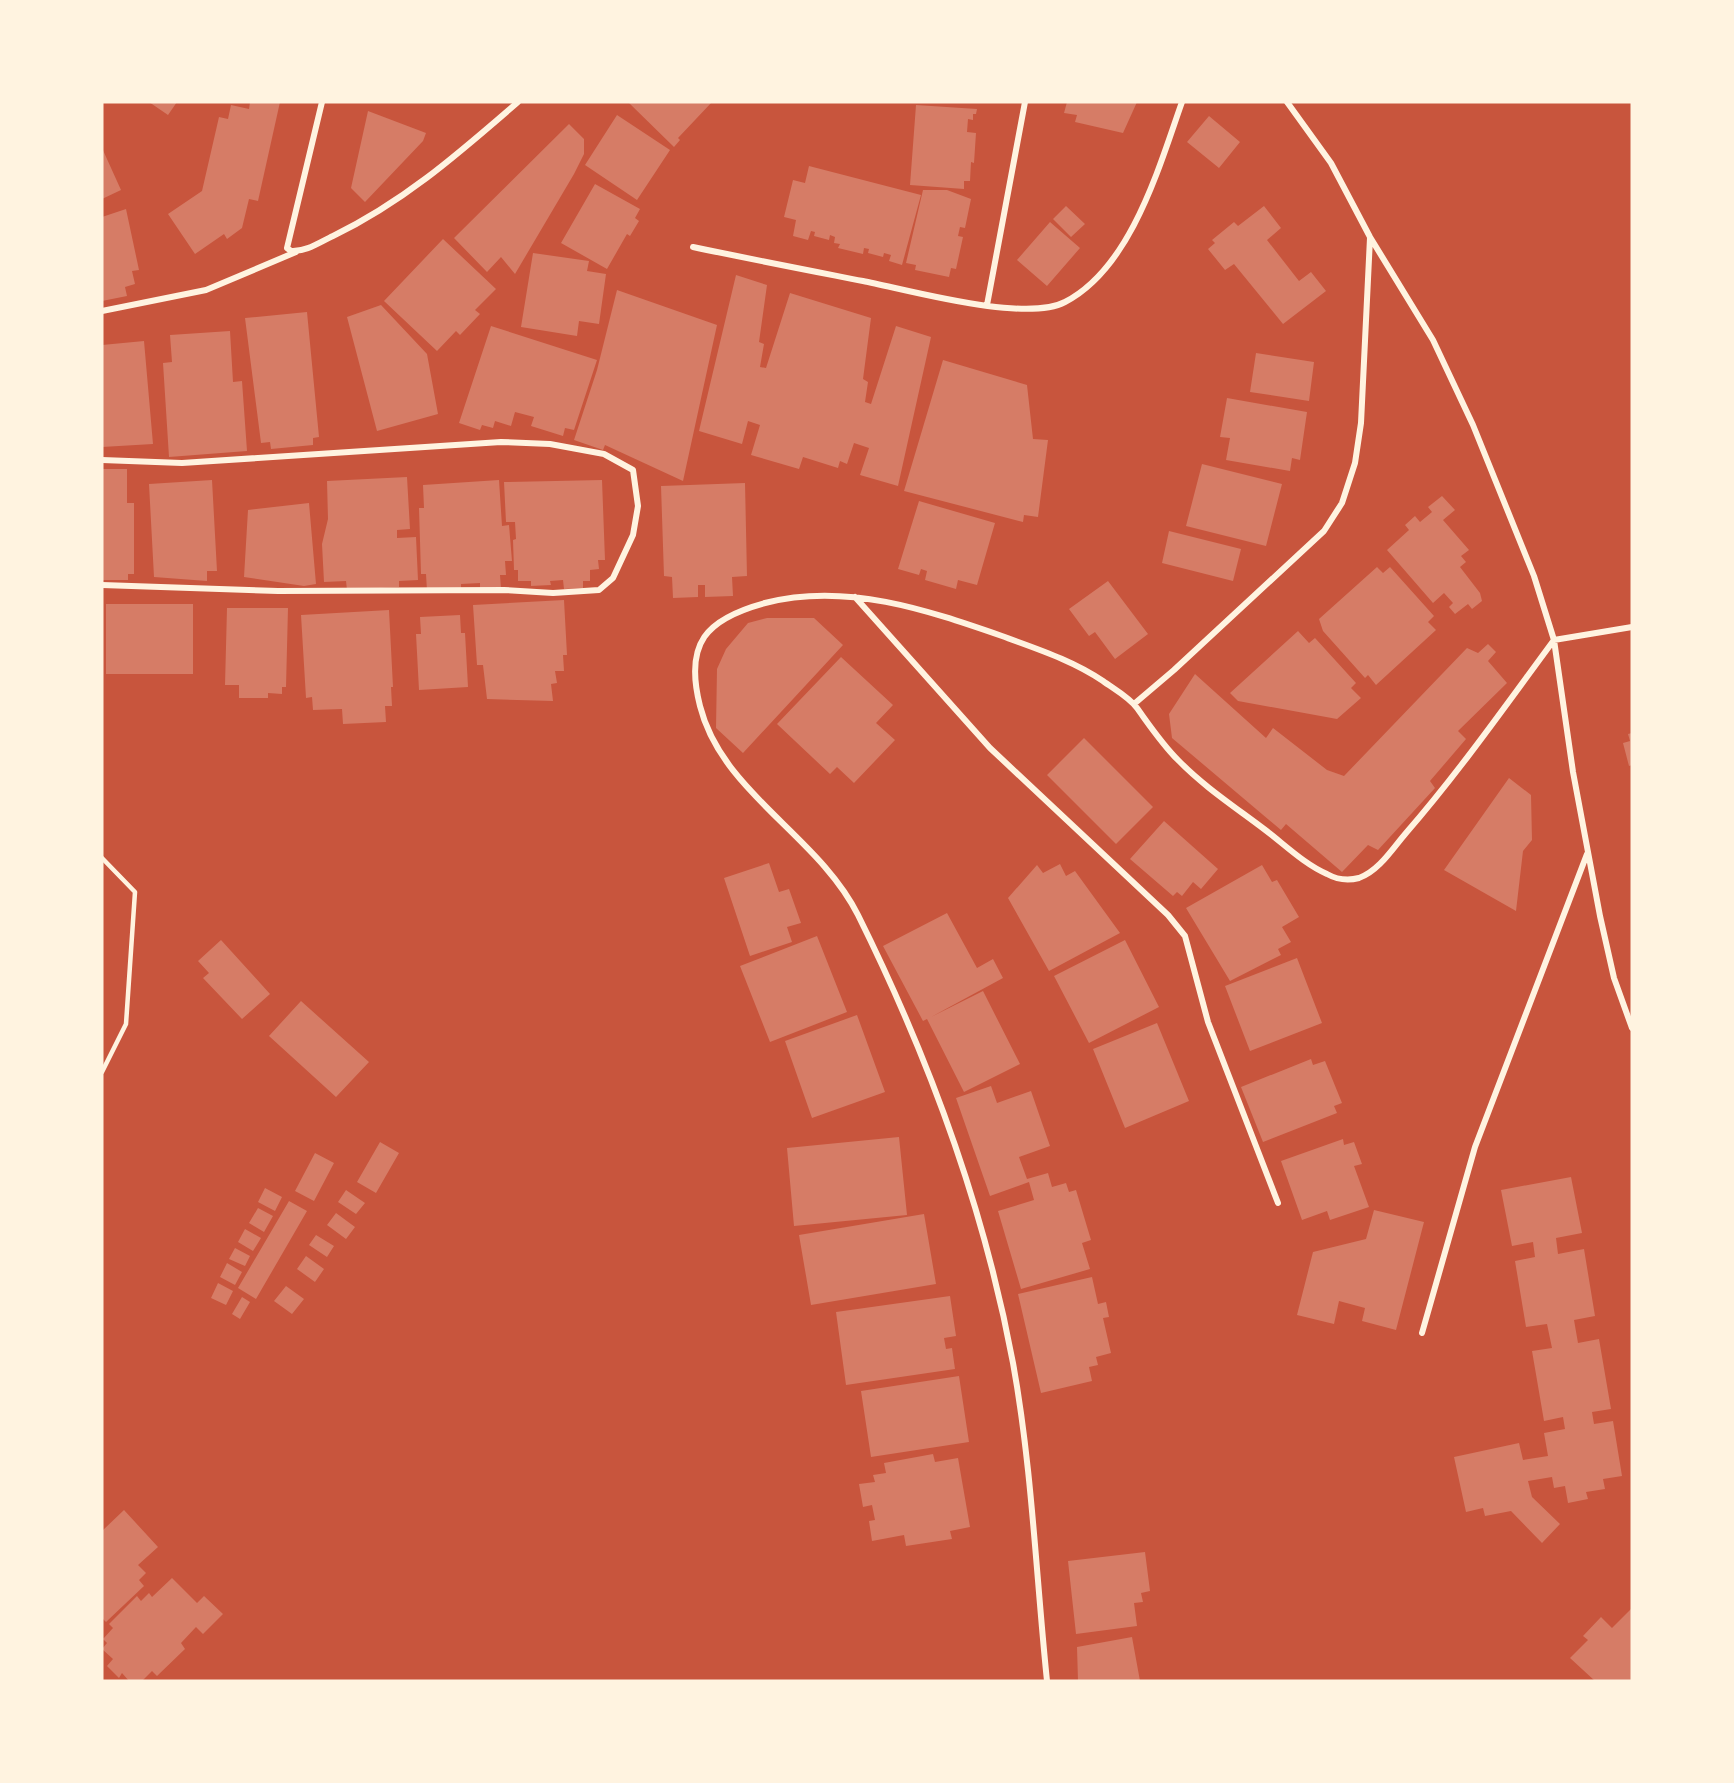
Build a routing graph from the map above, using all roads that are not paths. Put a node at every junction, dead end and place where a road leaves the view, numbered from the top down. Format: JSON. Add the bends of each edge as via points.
{"nodes":[{"id":1,"x":322,"y":102,"type":"edge"},
{"id":2,"x":518,"y":102,"type":"edge"},
{"id":3,"x":1024,"y":102,"type":"edge"},
{"id":4,"x":1182,"y":102,"type":"edge"},
{"id":5,"x":1287,"y":102,"type":"edge"},
{"id":6,"x":1370,"y":237,"type":"junction"},
{"id":7,"x":693,"y":247,"type":"dead end"},
{"id":8,"x":298,"y":252,"type":"junction"},
{"id":9,"x":987,"y":305,"type":"junction"},
{"id":10,"x":102,"y":311,"type":"edge"},
{"id":11,"x":102,"y":460,"type":"edge"},
{"id":12,"x":102,"y":585,"type":"edge"},
{"id":13,"x":855,"y":597,"type":"junction"},
{"id":14,"x":1632,"y":627,"type":"edge"},
{"id":15,"x":1554,"y":640,"type":"junction"},
{"id":16,"x":1134,"y":704,"type":"junction"},
{"id":17,"x":1587,"y":853,"type":"junction"},
{"id":18,"x":102,"y":858,"type":"edge"},
{"id":19,"x":1632,"y":1028,"type":"edge"},
{"id":20,"x":102,"y":1072,"type":"edge"},
{"id":21,"x":1278,"y":1203,"type":"dead end"},
{"id":22,"x":1422,"y":1334,"type":"dead end"},
{"id":23,"x":1047,"y":1681,"type":"edge"}],
"edges":[{"from":1,"to":8,"type":"street","via":[[287,248]]},
{"from":2,"to":8,"type":"street","via":[[409,193]]},
{"from":3,"to":9,"type":"street"},
{"from":4,"to":9,"type":"street","via":[[1133,226],[1107,266],[1064,303],[1045,309]]},
{"from":5,"to":6,"type":"street","via":[[1330,163]]},
{"from":6,"to":15,"type":"street","via":[[1433,340],[1473,425],[1534,576]]},
{"from":6,"to":16,"type":"street","via":[[1361,423],[1355,463],[1342,503],[1324,531]]},
{"from":7,"to":9,"type":"street"},
{"from":8,"to":10,"type":"street","via":[[206,290]]},
{"from":11,"to":12,"type":"street","via":[[182,463],[501,442],[550,444],[604,454],[633,470],[638,506],[624,559],[613,578],[599,590],[278,591]]},
{"from":13,"to":16,"type":"street","via":[[910,605],[1059,657],[1096,676]]},
{"from":13,"to":21,"type":"street","via":[[990,748],[1168,915],[1185,936],[1208,1022]]},
{"from":13,"to":23,"type":"street","via":[[770,602],[717,621],[702,641],[694,667],[699,702],[708,734],[728,764],[829,871],[853,905],[886,972],[933,1086],[975,1207],[1012,1359],[1023,1426]]},
{"from":14,"to":15,"type":"street"},
{"from":15,"to":16,"type":"street","via":[[1437,798],[1380,863],[1355,879],[1330,876],[1311,865],[1184,766],[1161,743]]},
{"from":15,"to":17,"type":"street"},
{"from":17,"to":19,"type":"street","via":[[1614,978]]},
{"from":17,"to":22,"type":"street","via":[[1475,1147]]},
{"from":18,"to":20,"type":"lane","via":[[135,892],[126,1024]]}]}
